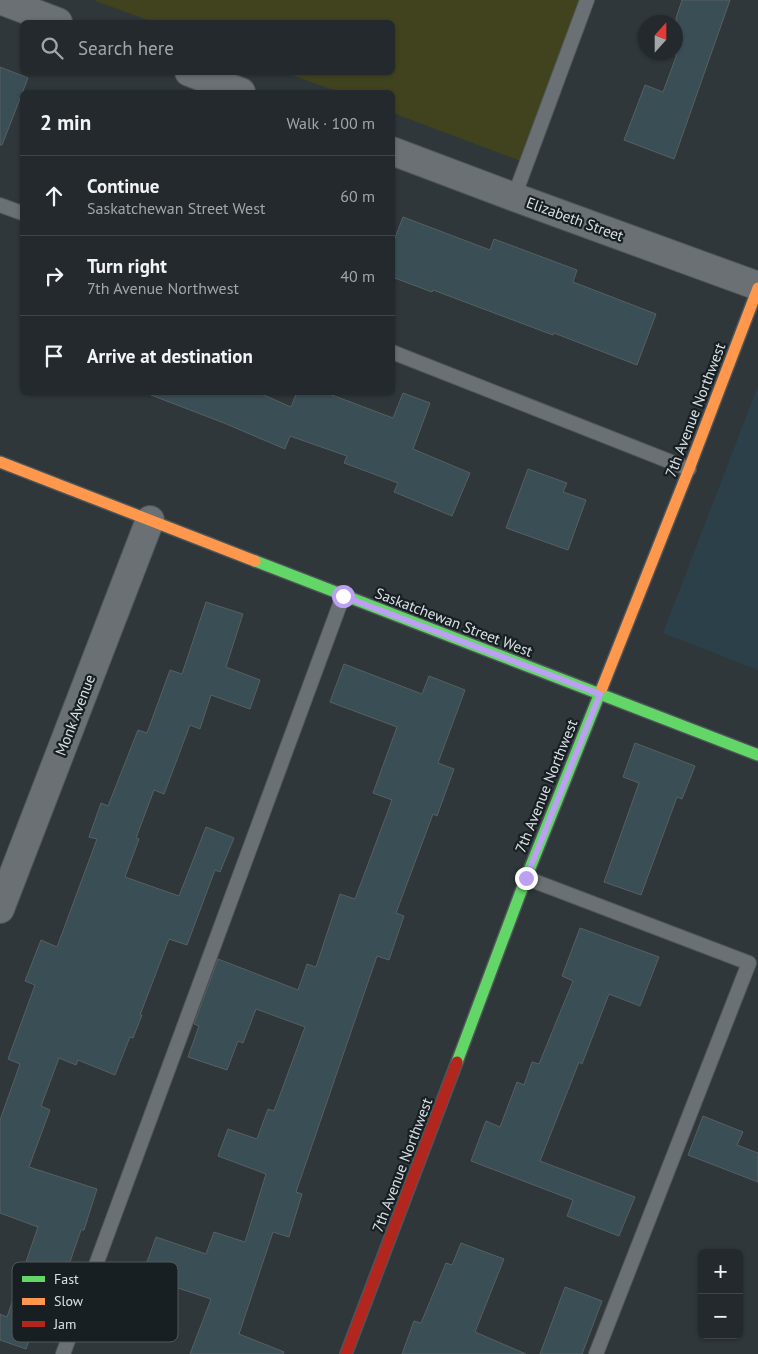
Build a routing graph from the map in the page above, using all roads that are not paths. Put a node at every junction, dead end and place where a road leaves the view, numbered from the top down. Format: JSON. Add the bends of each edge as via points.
{"nodes":[{"id":1,"x":0,"y":0,"type":"edge"},
{"id":2,"x":588,"y":0,"type":"edge"},
{"id":3,"x":53,"y":20,"type":"edge"},
{"id":4,"x":197,"y":75,"type":"edge"},
{"id":5,"x":236,"y":90,"type":"edge"},
{"id":6,"x":395,"y":152,"type":"edge"},
{"id":7,"x":514,"y":197,"type":"junction"},
{"id":8,"x":0,"y":205,"type":"edge"},
{"id":9,"x":20,"y":212,"type":"edge"},
{"id":10,"x":758,"y":287,"type":"edge"},
{"id":11,"x":395,"y":353,"type":"edge"},
{"id":12,"x":0,"y":462,"type":"edge"},
{"id":13,"x":689,"y":469,"type":"junction"},
{"id":14,"x":150,"y":520,"type":"junction"},
{"id":15,"x":343,"y":596,"type":"junction"},
{"id":16,"x":600,"y":694,"type":"junction"},
{"id":17,"x":758,"y":755,"type":"edge"},
{"id":18,"x":526,"y":878,"type":"junction"},
{"id":19,"x":0,"y":909,"type":"edge"},
{"id":20,"x":754,"y":964,"type":"edge"},
{"id":21,"x":96,"y":1262,"type":"edge"},
{"id":22,"x":66,"y":1342,"type":"edge"},
{"id":23,"x":62,"y":1354,"type":"edge"},
{"id":24,"x":346,"y":1354,"type":"edge"},
{"id":25,"x":596,"y":1354,"type":"edge"}],
"edges":[{"from":1,"to":3,"type":"street"},
{"from":2,"to":7,"type":"lane"},
{"from":4,"to":5,"type":"street"},
{"from":6,"to":7,"type":"street","name":"Elizabeth Street"},
{"from":7,"to":10,"type":"street","name":"Elizabeth Street"},
{"from":8,"to":9,"type":"lane"},
{"from":10,"to":13,"type":"street","name":"7th Avenue Northwest"},
{"from":11,"to":13,"type":"lane"},
{"from":12,"to":14,"type":"street","name":"Saskatchewan Street West"},
{"from":13,"to":16,"type":"street","name":"7th Avenue Northwest"},
{"from":14,"to":15,"type":"street","name":"Saskatchewan Street West"},
{"from":14,"to":19,"type":"street","name":"Monk Avenue"},
{"from":15,"to":16,"type":"street","name":"Saskatchewan Street West"},
{"from":15,"to":21,"type":"lane"},
{"from":16,"to":17,"type":"street","name":"Saskatchewan Street West"},
{"from":16,"to":18,"type":"street","name":"7th Avenue Northwest"},
{"from":18,"to":20,"type":"lane"},
{"from":18,"to":24,"type":"street","name":"7th Avenue Northwest"},
{"from":20,"to":25,"type":"lane"},
{"from":22,"to":23,"type":"lane"}]}
